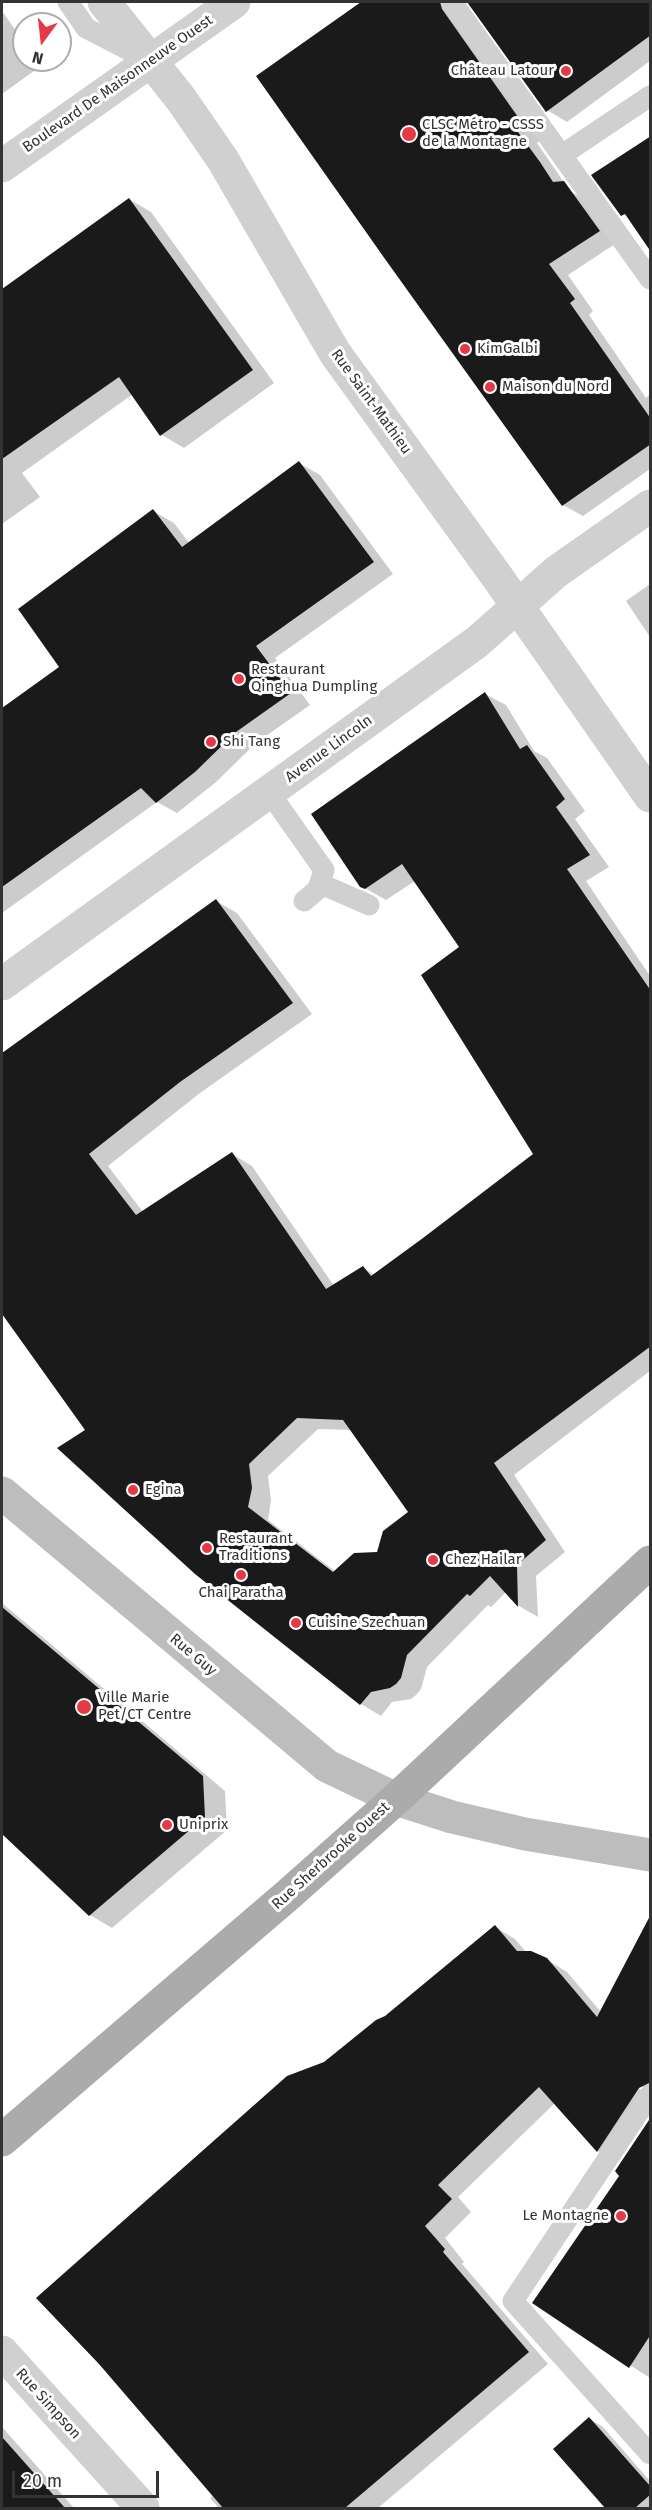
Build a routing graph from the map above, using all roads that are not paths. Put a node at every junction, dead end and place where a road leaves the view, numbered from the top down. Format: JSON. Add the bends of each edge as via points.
{"nodes":[{"id":1,"x":68,"y":2,"type":"edge"},
{"id":2,"x":104,"y":2,"type":"edge"},
{"id":3,"x":234,"y":2,"type":"edge"},
{"id":4,"x":452,"y":2,"type":"edge"},
{"id":5,"x":151,"y":62,"type":"junction"},
{"id":6,"x":651,"y":96,"type":"edge"},
{"id":7,"x":562,"y":155,"type":"junction"},
{"id":8,"x":2,"y":166,"type":"edge"},
{"id":9,"x":651,"y":279,"type":"edge"},
{"id":10,"x":651,"y":506,"type":"edge"},
{"id":11,"x":518,"y":606,"type":"junction"},
{"id":12,"x":269,"y":792,"type":"junction"},
{"id":13,"x":651,"y":796,"type":"edge"},
{"id":14,"x":321,"y":884,"type":"junction"},
{"id":15,"x":304,"y":901,"type":"dead end"},
{"id":16,"x":369,"y":905,"type":"dead end"},
{"id":17,"x":2,"y":984,"type":"edge"},
{"id":18,"x":2,"y":1493,"type":"edge"},
{"id":19,"x":651,"y":1562,"type":"edge"},
{"id":20,"x":396,"y":1799,"type":"junction"},
{"id":21,"x":651,"y":1855,"type":"edge"},
{"id":22,"x":651,"y":2095,"type":"edge"},
{"id":23,"x":2,"y":2140,"type":"edge"},
{"id":24,"x":2,"y":2352,"type":"edge"},
{"id":25,"x":651,"y":2454,"type":"edge"},
{"id":26,"x":143,"y":2508,"type":"edge"}],
"edges":[{"from":1,"to":5,"type":"lane","via":[[86,28]]},
{"from":2,"to":5,"type":"street","name":"Rue Saint-Mathieu"},
{"from":3,"to":5,"type":"street","name":"Boulevard De Maisonneuve Ouest"},
{"from":4,"to":7,"type":"lane"},
{"from":5,"to":8,"type":"street","name":"Boulevard De Maisonneuve Ouest"},
{"from":5,"to":11,"type":"street","name":"Rue Saint-Mathieu","via":[[223,160],[335,352]]},
{"from":6,"to":7,"type":"lane"},
{"from":7,"to":9,"type":"lane"},
{"from":10,"to":11,"type":"street","name":"Avenue Lincoln","via":[[556,572]]},
{"from":11,"to":12,"type":"street","name":"Avenue Lincoln","via":[[477,642]]},
{"from":11,"to":13,"type":"street","name":"Rue Saint-Mathieu"},
{"from":12,"to":14,"type":"lane","via":[[323,865]]},
{"from":12,"to":17,"type":"street","name":"Avenue Lincoln"},
{"from":14,"to":15,"type":"lane"},
{"from":14,"to":16,"type":"lane"},
{"from":18,"to":20,"type":"main road","name":"Rue Guy","via":[[309,1752],[345,1776]]},
{"from":19,"to":20,"type":"main road","name":"Rue Sherbrooke Ouest"},
{"from":20,"to":21,"type":"main road","name":"Rue Guy","via":[[525,1834]]},
{"from":20,"to":23,"type":"main road","name":"Rue Sherbrooke Ouest"},
{"from":22,"to":25,"type":"lane","via":[[513,2301]]},
{"from":24,"to":26,"type":"street","name":"Rue Simpson"}]}
